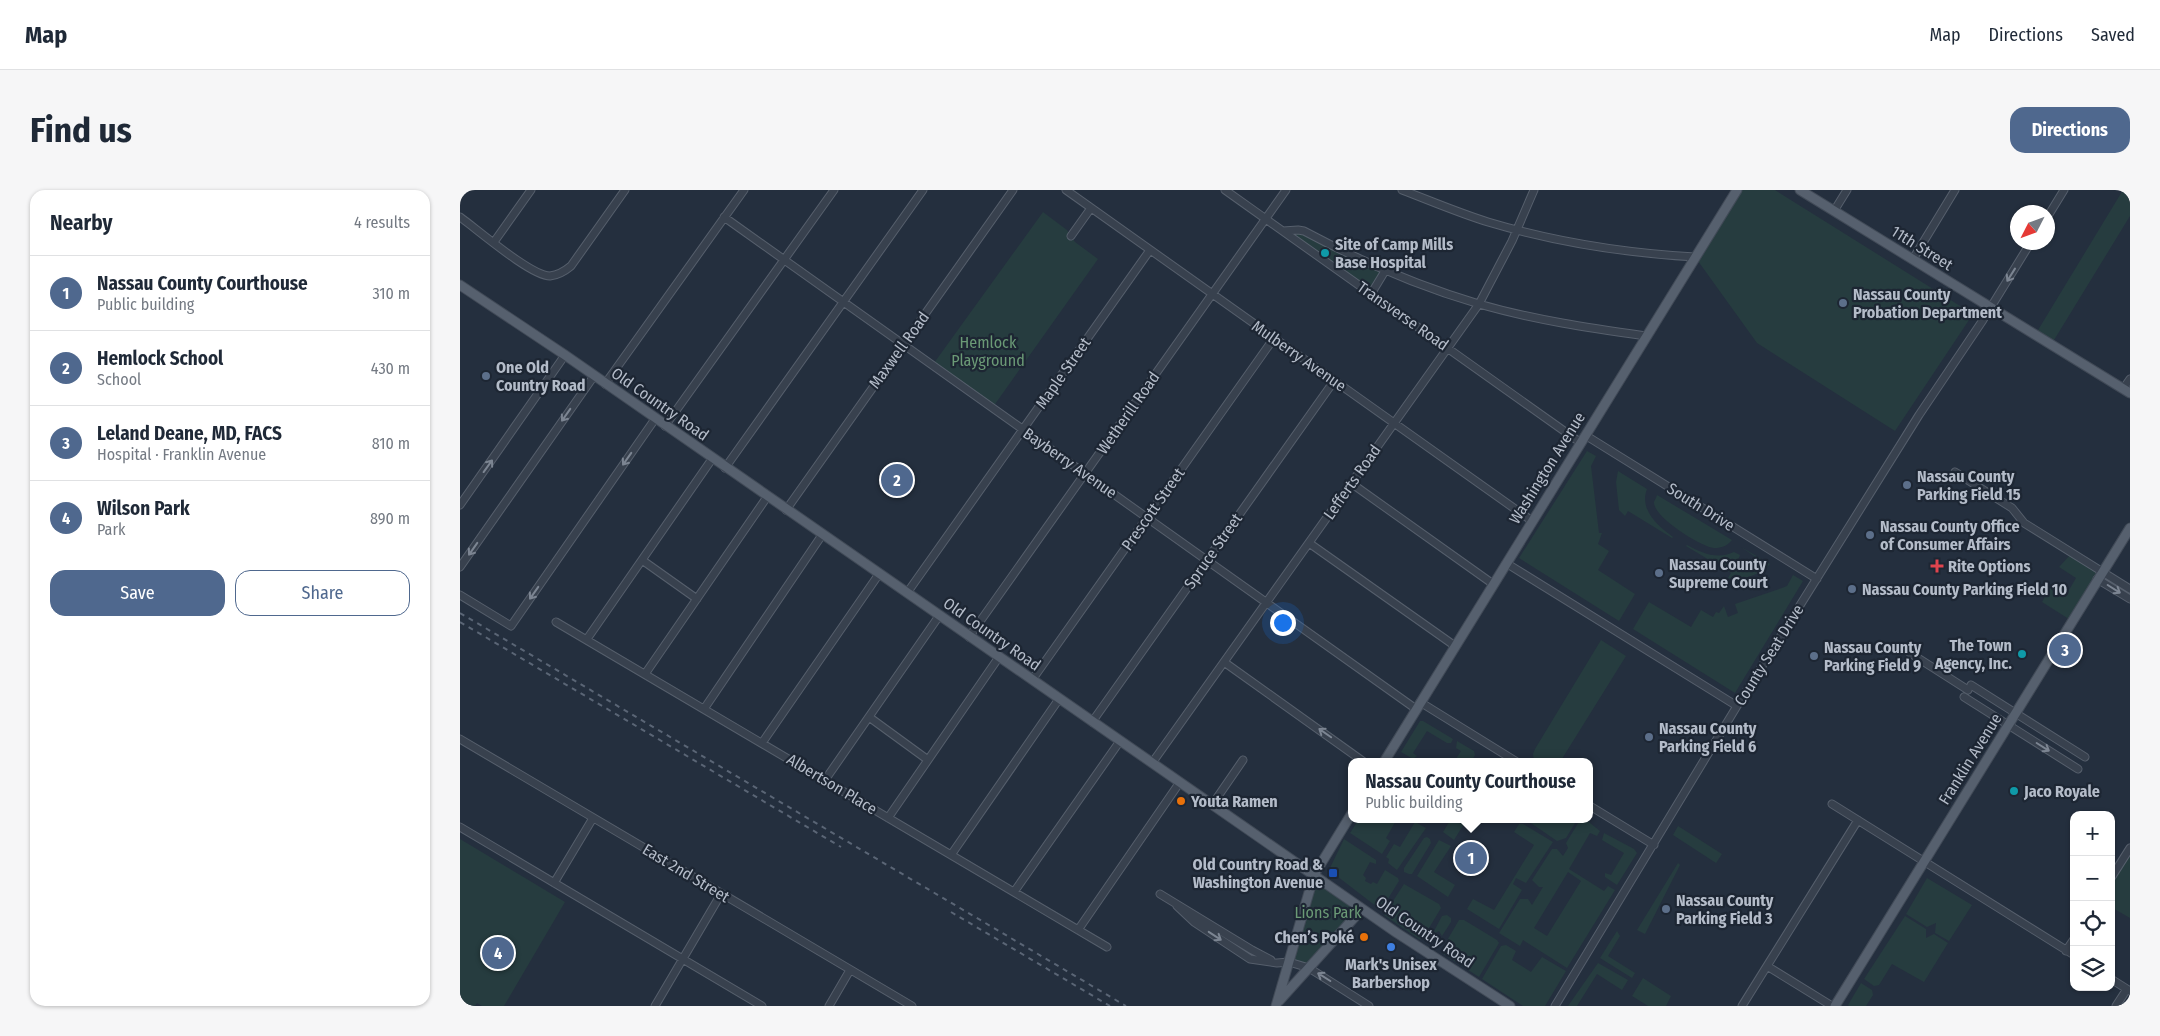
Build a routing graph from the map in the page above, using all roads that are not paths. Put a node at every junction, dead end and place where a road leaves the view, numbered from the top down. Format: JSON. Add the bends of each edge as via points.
{"nodes":[{"id":1,"x":531,"y":190,"type":"edge"},
{"id":2,"x":625,"y":190,"type":"edge"},
{"id":3,"x":744,"y":190,"type":"edge"},
{"id":4,"x":834,"y":190,"type":"edge"},
{"id":5,"x":923,"y":190,"type":"edge"},
{"id":6,"x":1013,"y":190,"type":"edge"},
{"id":7,"x":1066,"y":190,"type":"edge"},
{"id":8,"x":1225,"y":190,"type":"edge"},
{"id":9,"x":1286,"y":190,"type":"edge"},
{"id":10,"x":1402,"y":190,"type":"edge"},
{"id":11,"x":1534,"y":190,"type":"edge"},
{"id":12,"x":1737,"y":190,"type":"edge"},
{"id":13,"x":1800,"y":190,"type":"edge"},
{"id":14,"x":1847,"y":190,"type":"edge"},
{"id":15,"x":1955,"y":190,"type":"edge"},
{"id":16,"x":2064,"y":190,"type":"edge"},
{"id":17,"x":2055,"y":205,"type":"edge"},
{"id":18,"x":1091,"y":208,"type":"junction"},
{"id":19,"x":1834,"y":211,"type":"junction"},
{"id":20,"x":460,"y":217,"type":"edge"},
{"id":21,"x":724,"y":217,"type":"junction"},
{"id":22,"x":1266,"y":219,"type":"junction"},
{"id":23,"x":1517,"y":229,"type":"junction"},
{"id":24,"x":1283,"y":231,"type":"junction"},
{"id":25,"x":1071,"y":236,"type":"dead end"},
{"id":26,"x":494,"y":242,"type":"junction"},
{"id":27,"x":1150,"y":250,"type":"junction"},
{"id":28,"x":2026,"y":250,"type":"edge"},
{"id":29,"x":1695,"y":257,"type":"junction"},
{"id":30,"x":784,"y":259,"type":"junction"},
{"id":31,"x":1912,"y":260,"type":"junction"},
{"id":32,"x":1385,"y":271,"type":"junction"},
{"id":33,"x":460,"y":285,"type":"edge"},
{"id":34,"x":1212,"y":294,"type":"junction"},
{"id":35,"x":1371,"y":294,"type":"junction"},
{"id":36,"x":844,"y":302,"type":"junction"},
{"id":37,"x":1479,"y":304,"type":"junction"},
{"id":38,"x":1991,"y":308,"type":"junction"},
{"id":39,"x":1646,"y":336,"type":"junction"},
{"id":40,"x":1274,"y":338,"type":"junction"},
{"id":41,"x":904,"y":344,"type":"junction"},
{"id":42,"x":1448,"y":348,"type":"junction"},
{"id":43,"x":565,"y":355,"type":"junction"},
{"id":44,"x":594,"y":376,"type":"junction"},
{"id":45,"x":2130,"y":379,"type":"edge"},
{"id":46,"x":1334,"y":381,"type":"junction"},
{"id":47,"x":605,"y":384,"type":"junction"},
{"id":48,"x":2127,"y":391,"type":"edge"},
{"id":49,"x":655,"y":419,"type":"junction"},
{"id":50,"x":1394,"y":423,"type":"junction"},
{"id":51,"x":665,"y":426,"type":"junction"},
{"id":52,"x":1023,"y":429,"type":"junction"},
{"id":53,"x":1583,"y":439,"type":"junction"},
{"id":54,"x":712,"y":459,"type":"junction"},
{"id":55,"x":725,"y":468,"type":"junction"},
{"id":56,"x":1955,"y":472,"type":"dead end"},
{"id":57,"x":1085,"y":473,"type":"junction"},
{"id":58,"x":1351,"y":483,"type":"junction"},
{"id":59,"x":767,"y":497,"type":"junction"},
{"id":60,"x":460,"y":506,"type":"edge"},
{"id":61,"x":786,"y":510,"type":"junction"},
{"id":62,"x":1147,"y":517,"type":"junction"},
{"id":63,"x":1532,"y":521,"type":"junction"},
{"id":64,"x":2130,"y":528,"type":"edge"},
{"id":65,"x":822,"y":535,"type":"junction"},
{"id":66,"x":1309,"y":543,"type":"junction"},
{"id":67,"x":642,"y":560,"type":"junction"},
{"id":68,"x":1207,"y":560,"type":"junction"},
{"id":69,"x":1506,"y":563,"type":"junction"},
{"id":70,"x":460,"y":567,"type":"edge"},
{"id":71,"x":878,"y":574,"type":"junction"},
{"id":72,"x":2100,"y":576,"type":"junction"},
{"id":73,"x":1818,"y":579,"type":"junction"},
{"id":74,"x":1493,"y":584,"type":"junction"},
{"id":75,"x":2130,"y":589,"type":"edge"},
{"id":76,"x":907,"y":593,"type":"junction"},
{"id":77,"x":460,"y":595,"type":"edge"},
{"id":78,"x":698,"y":599,"type":"junction"},
{"id":79,"x":2130,"y":599,"type":"edge"},
{"id":80,"x":1267,"y":602,"type":"junction"},
{"id":81,"x":939,"y":616,"type":"junction"},
{"id":82,"x":556,"y":622,"type":"dead end"},
{"id":83,"x":969,"y":637,"type":"junction"},
{"id":84,"x":587,"y":639,"type":"junction"},
{"id":85,"x":1455,"y":646,"type":"junction"},
{"id":86,"x":1910,"y":653,"type":"dead end"},
{"id":87,"x":999,"y":658,"type":"junction"},
{"id":88,"x":1224,"y":662,"type":"junction"},
{"id":89,"x":645,"y":674,"type":"junction"},
{"id":90,"x":1032,"y":680,"type":"junction"},
{"id":91,"x":1964,"y":697,"type":"dead end"},
{"id":92,"x":1060,"y":699,"type":"junction"},
{"id":93,"x":1418,"y":706,"type":"junction"},
{"id":94,"x":1737,"y":706,"type":"junction"},
{"id":95,"x":704,"y":709,"type":"junction"},
{"id":96,"x":2016,"y":714,"type":"junction"},
{"id":97,"x":869,"y":717,"type":"junction"},
{"id":98,"x":1092,"y":722,"type":"junction"},
{"id":99,"x":2008,"y":726,"type":"junction"},
{"id":100,"x":460,"y":739,"type":"edge"},
{"id":101,"x":1120,"y":741,"type":"junction"},
{"id":102,"x":762,"y":743,"type":"junction"},
{"id":103,"x":2085,"y":757,"type":"dead end"},
{"id":104,"x":1358,"y":758,"type":"edge"},
{"id":105,"x":1386,"y":758,"type":"edge"},
{"id":106,"x":1510,"y":758,"type":"edge"},
{"id":107,"x":928,"y":760,"type":"junction"},
{"id":108,"x":1244,"y":760,"type":"dead end"},
{"id":109,"x":1152,"y":763,"type":"junction"},
{"id":110,"x":2078,"y":769,"type":"dead end"},
{"id":111,"x":825,"y":780,"type":"junction"},
{"id":112,"x":1180,"y":782,"type":"junction"},
{"id":113,"x":1832,"y":804,"type":"dead end"},
{"id":114,"x":1212,"y":805,"type":"junction"},
{"id":115,"x":1593,"y":808,"type":"edge"},
{"id":116,"x":593,"y":818,"type":"junction"},
{"id":117,"x":888,"y":818,"type":"junction"},
{"id":118,"x":1348,"y":820,"type":"edge"},
{"id":119,"x":1858,"y":820,"type":"junction"},
{"id":120,"x":460,"y":827,"type":"edge"},
{"id":121,"x":1654,"y":845,"type":"junction"},
{"id":122,"x":2130,"y":848,"type":"edge"},
{"id":123,"x":951,"y":855,"type":"junction"},
{"id":124,"x":1924,"y":862,"type":"junction"},
{"id":125,"x":2115,"y":872,"type":"edge"},
{"id":126,"x":1314,"y":875,"type":"junction"},
{"id":127,"x":554,"y":883,"type":"junction"},
{"id":128,"x":1014,"y":892,"type":"junction"},
{"id":129,"x":721,"y":894,"type":"junction"},
{"id":130,"x":1160,"y":894,"type":"dead end"},
{"id":131,"x":1362,"y":908,"type":"junction"},
{"id":132,"x":1078,"y":930,"type":"junction"},
{"id":133,"x":2070,"y":945,"type":"edge"},
{"id":134,"x":1107,"y":947,"type":"dead end"},
{"id":135,"x":2066,"y":951,"type":"junction"},
{"id":136,"x":2070,"y":953,"type":"edge"},
{"id":137,"x":683,"y":959,"type":"junction"},
{"id":138,"x":1289,"y":962,"type":"junction"},
{"id":139,"x":1767,"y":966,"type":"junction"},
{"id":140,"x":1309,"y":968,"type":"junction"},
{"id":141,"x":850,"y":970,"type":"junction"},
{"id":142,"x":2115,"y":982,"type":"edge"},
{"id":143,"x":2128,"y":990,"type":"edge"},
{"id":144,"x":1494,"y":1002,"type":"edge"},
{"id":145,"x":1276,"y":1005,"type":"edge"},
{"id":146,"x":655,"y":1006,"type":"edge"},
{"id":147,"x":762,"y":1006,"type":"edge"},
{"id":148,"x":829,"y":1006,"type":"edge"},
{"id":149,"x":912,"y":1006,"type":"edge"},
{"id":150,"x":1369,"y":1006,"type":"edge"},
{"id":151,"x":1510,"y":1006,"type":"edge"},
{"id":152,"x":1555,"y":1006,"type":"edge"},
{"id":153,"x":1742,"y":1006,"type":"edge"},
{"id":154,"x":1833,"y":1006,"type":"edge"},
{"id":155,"x":2116,"y":1006,"type":"edge"}],
"edges":[{"from":1,"to":26,"type":"street"},
{"from":2,"to":26,"type":"street","via":[[571,266],[558,274],[550,276],[538,272]]},
{"from":3,"to":21,"type":"street"},
{"from":4,"to":30,"type":"street"},
{"from":5,"to":36,"type":"street"},
{"from":6,"to":41,"type":"street","name":"Maxwell Road"},
{"from":7,"to":18,"type":"street","name":"Mulberry Avenue"},
{"from":8,"to":22,"type":"street","name":"Transverse Road"},
{"from":9,"to":22,"type":"street","name":"Wetherill Road"},
{"from":10,"to":23,"type":"street","via":[[1456,211]]},
{"from":11,"to":23,"type":"street","name":"Lefferts Road"},
{"from":12,"to":29,"type":"main road","name":"Washington Avenue"},
{"from":13,"to":19,"type":"main road","name":"11th Street"},
{"from":14,"to":19,"type":"street"},
{"from":15,"to":31,"type":"street"},
{"from":16,"to":17,"type":"street"},
{"from":18,"to":25,"type":"street"},
{"from":18,"to":27,"type":"street","name":"Mulberry Avenue"},
{"from":19,"to":31,"type":"main road","name":"11th Street"},
{"from":20,"to":26,"type":"street"},
{"from":21,"to":30,"type":"street","name":"Bayberry Avenue"},
{"from":21,"to":47,"type":"street"},
{"from":22,"to":24,"type":"street","name":"Transverse Road"},
{"from":22,"to":34,"type":"street","name":"Wetherill Road"},
{"from":23,"to":29,"type":"street","via":[[1609,249]]},
{"from":23,"to":37,"type":"street","name":"Lefferts Road"},
{"from":24,"to":32,"type":"street","via":[[1304,231]]},
{"from":24,"to":35,"type":"street","name":"Transverse Road"},
{"from":27,"to":34,"type":"street","name":"Mulberry Avenue"},
{"from":27,"to":52,"type":"street","name":"Maple Street"},
{"from":28,"to":38,"type":"street","name":"County Seat Drive","one_way":true},
{"from":29,"to":39,"type":"main road","name":"Washington Avenue"},
{"from":30,"to":36,"type":"street","name":"Bayberry Avenue"},
{"from":30,"to":51,"type":"street"},
{"from":31,"to":38,"type":"main road","name":"11th Street"},
{"from":32,"to":35,"type":"street"},
{"from":32,"to":37,"type":"street"},
{"from":33,"to":43,"type":"main road","name":"Old Country Road"},
{"from":34,"to":40,"type":"street","name":"Mulberry Avenue"},
{"from":34,"to":57,"type":"street","name":"Wetherill Road"},
{"from":35,"to":42,"type":"street","name":"Transverse Road"},
{"from":36,"to":41,"type":"street","name":"Bayberry Avenue"},
{"from":36,"to":55,"type":"street"},
{"from":37,"to":39,"type":"street","via":[[1559,323]]},
{"from":37,"to":42,"type":"street","name":"Lefferts Road"},
{"from":38,"to":48,"type":"main road","name":"11th Street"},
{"from":38,"to":73,"type":"street","name":"County Seat Drive","via":[[1919,415]]},
{"from":39,"to":53,"type":"main road","name":"Washington Avenue"},
{"from":40,"to":46,"type":"street","name":"Mulberry Avenue"},
{"from":40,"to":62,"type":"street","name":"Prescott Street"},
{"from":41,"to":52,"type":"street","name":"Bayberry Avenue"},
{"from":41,"to":61,"type":"street","name":"Maxwell Road"},
{"from":42,"to":50,"type":"street","name":"Lefferts Road"},
{"from":42,"to":53,"type":"street","name":"Transverse Road"},
{"from":43,"to":44,"type":"main road","name":"Old Country Road"},
{"from":60,"to":43,"type":"street","one_way":true},
{"from":44,"to":47,"type":"main road","name":"Old Country Road"},
{"from":44,"to":70,"type":"street","one_way":true},
{"from":45,"to":48,"type":"street"},
{"from":46,"to":50,"type":"street","name":"Mulberry Avenue"},
{"from":46,"to":68,"type":"street","name":"Spruce Street"},
{"from":47,"to":49,"type":"main road","name":"Old Country Road"},
{"from":49,"to":51,"type":"main road","name":"Old Country Road"},
{"from":49,"to":77,"type":"street","one_way":true,"via":[[511,626]]},
{"from":50,"to":58,"type":"street","name":"Lefferts Road"},
{"from":50,"to":63,"type":"street","name":"Mulberry Avenue"},
{"from":51,"to":54,"type":"main road","name":"Old Country Road"},
{"from":52,"to":57,"type":"street","name":"Bayberry Avenue"},
{"from":52,"to":76,"type":"street","name":"Maple Street"},
{"from":53,"to":63,"type":"main road","name":"Washington Avenue"},
{"from":53,"to":73,"type":"street","name":"South Drive"},
{"from":54,"to":55,"type":"main road","name":"Old Country Road"},
{"from":54,"to":67,"type":"street"},
{"from":55,"to":59,"type":"main road","name":"Old Country Road"},
{"from":56,"to":72,"type":"street","via":[[2012,508],[2024,523]]},
{"from":57,"to":62,"type":"street","name":"Bayberry Avenue"},
{"from":57,"to":83,"type":"street","name":"Wetherill Road"},
{"from":58,"to":66,"type":"street","name":"Lefferts Road"},
{"from":58,"to":74,"type":"street"},
{"from":59,"to":61,"type":"main road","name":"Old Country Road"},
{"from":59,"to":78,"type":"street"},
{"from":61,"to":65,"type":"main road","name":"Old Country Road"},
{"from":62,"to":68,"type":"street","name":"Bayberry Avenue"},
{"from":62,"to":90,"type":"street","name":"Prescott Street"},
{"from":63,"to":69,"type":"main road","name":"Washington Avenue"},
{"from":64,"to":72,"type":"main road","name":"Franklin Avenue"},
{"from":65,"to":71,"type":"main road","name":"Old Country Road"},
{"from":65,"to":95,"type":"street"},
{"from":66,"to":80,"type":"street","name":"Lefferts Road"},
{"from":66,"to":85,"type":"street"},
{"from":67,"to":78,"type":"street"},
{"from":67,"to":84,"type":"street"},
{"from":68,"to":80,"type":"street","name":"Bayberry Avenue"},
{"from":68,"to":98,"type":"street","name":"Spruce Street"},
{"from":69,"to":74,"type":"main road","name":"Washington Avenue"},
{"from":69,"to":94,"type":"street"},
{"from":71,"to":76,"type":"main road","name":"Old Country Road"},
{"from":71,"to":102,"type":"street"},
{"from":72,"to":75,"type":"street"},
{"from":72,"to":79,"type":"street","one_way":true},
{"from":72,"to":96,"type":"main road","name":"Franklin Avenue"},
{"from":73,"to":94,"type":"street","name":"County Seat Drive"},
{"from":74,"to":85,"type":"main road","name":"Washington Avenue"},
{"from":76,"to":81,"type":"main road","name":"Old Country Road"},
{"from":78,"to":89,"type":"street"},
{"from":80,"to":88,"type":"street","name":"Lefferts Road"},
{"from":80,"to":93,"type":"street","name":"Bayberry Avenue"},
{"from":81,"to":83,"type":"main road","name":"Old Country Road"},
{"from":81,"to":97,"type":"street"},
{"from":82,"to":84,"type":"street","name":"Albertson Place"},
{"from":83,"to":87,"type":"main road","name":"Old Country Road"},
{"from":84,"to":89,"type":"street","name":"Albertson Place"},
{"from":85,"to":93,"type":"main road","name":"Washington Avenue"},
{"from":86,"to":96,"type":"street"},
{"from":87,"to":90,"type":"main road","name":"Old Country Road"},
{"from":87,"to":107,"type":"street"},
{"from":104,"to":88,"type":"street","one_way":true},
{"from":88,"to":109,"type":"street","name":"Lefferts Road"},
{"from":89,"to":95,"type":"street","name":"Albertson Place"},
{"from":90,"to":92,"type":"main road","name":"Old Country Road"},
{"from":91,"to":99,"type":"street"},
{"from":92,"to":98,"type":"main road","name":"Old Country Road"},
{"from":92,"to":123,"type":"street"},
{"from":93,"to":105,"type":"main road","name":"Washington Avenue"},
{"from":93,"to":106,"type":"street","name":"Bayberry Avenue"},
{"from":94,"to":121,"type":"street","name":"County Seat Drive"},
{"from":95,"to":102,"type":"street","name":"Albertson Place"},
{"from":96,"to":99,"type":"main road","name":"Franklin Avenue"},
{"from":96,"to":103,"type":"street"},
{"from":97,"to":107,"type":"street"},
{"from":97,"to":111,"type":"street"},
{"from":98,"to":101,"type":"main road","name":"Old Country Road"},
{"from":99,"to":110,"type":"street","one_way":true},
{"from":99,"to":124,"type":"main road","name":"Franklin Avenue"},
{"from":100,"to":116,"type":"street","name":"East 2nd Street"},
{"from":101,"to":109,"type":"main road","name":"Old Country Road"},
{"from":101,"to":128,"type":"street"},
{"from":102,"to":111,"type":"street","name":"Albertson Place"},
{"from":107,"to":117,"type":"street"},
{"from":108,"to":114,"type":"street"},
{"from":109,"to":112,"type":"main road","name":"Old Country Road"},
{"from":111,"to":117,"type":"street","name":"Albertson Place"},
{"from":112,"to":114,"type":"main road","name":"Old Country Road"},
{"from":112,"to":132,"type":"street"},
{"from":113,"to":119,"type":"street"},
{"from":114,"to":126,"type":"main road","name":"Old Country Road"},
{"from":115,"to":121,"type":"street"},
{"from":116,"to":127,"type":"street"},
{"from":116,"to":129,"type":"street","name":"East 2nd Street"},
{"from":117,"to":123,"type":"street","name":"Albertson Place"},
{"from":118,"to":126,"type":"main road"},
{"from":119,"to":124,"type":"street"},
{"from":119,"to":139,"type":"street"},
{"from":120,"to":127,"type":"street"},
{"from":121,"to":152,"type":"street","name":"County Seat Drive"},
{"from":122,"to":125,"type":"street"},
{"from":123,"to":128,"type":"street","name":"Albertson Place"},
{"from":124,"to":135,"type":"street"},
{"from":124,"to":154,"type":"main road","name":"Franklin Avenue"},
{"from":126,"to":131,"type":"main road","name":"Old Country Road"},
{"from":126,"to":138,"type":"main road"},
{"from":127,"to":137,"type":"street"},
{"from":128,"to":132,"type":"street","name":"Albertson Place"},
{"from":129,"to":137,"type":"street"},
{"from":129,"to":141,"type":"street","name":"East 2nd Street"},
{"from":130,"to":138,"type":"street","via":[[1252,950],[1277,963]]},
{"from":131,"to":140,"type":"main road"},
{"from":131,"to":144,"type":"main road","name":"Old Country Road"},
{"from":132,"to":134,"type":"street","name":"Albertson Place"},
{"from":133,"to":135,"type":"street"},
{"from":135,"to":136,"type":"street"},
{"from":137,"to":146,"type":"street"},
{"from":137,"to":147,"type":"street"},
{"from":138,"to":140,"type":"street"},
{"from":138,"to":145,"type":"main road"},
{"from":139,"to":153,"type":"street"},
{"from":139,"to":154,"type":"street"},
{"from":140,"to":145,"type":"main road"},
{"from":150,"to":140,"type":"street","one_way":true},
{"from":141,"to":148,"type":"street"},
{"from":141,"to":149,"type":"street","name":"East 2nd Street"},
{"from":142,"to":143,"type":"street"},
{"from":143,"to":155,"type":"street"},
{"from":144,"to":151,"type":"main road","name":"Old Country Road"}]}
